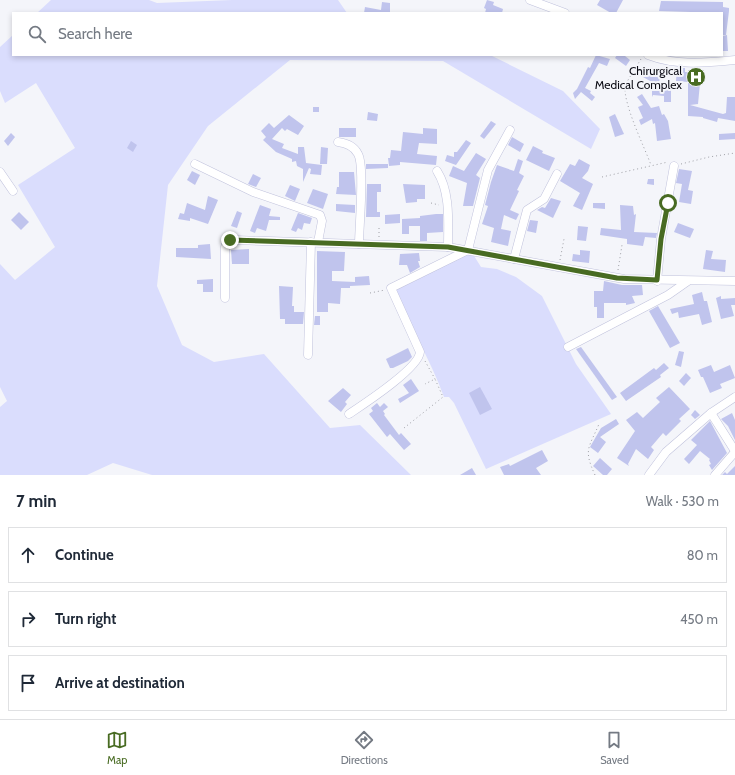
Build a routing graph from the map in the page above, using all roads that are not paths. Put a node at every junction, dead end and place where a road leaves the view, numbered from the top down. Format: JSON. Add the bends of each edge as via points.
{"nodes":[{"id":1,"x":530,"y":0,"type":"edge"},
{"id":2,"x":562,"y":12,"type":"edge"},
{"id":3,"x":652,"y":56,"type":"edge"},
{"id":4,"x":735,"y":60,"type":"edge"},
{"id":5,"x":510,"y":130,"type":"dead end"},
{"id":6,"x":338,"y":142,"type":"dead end"},
{"id":7,"x":195,"y":164,"type":"dead end"},
{"id":8,"x":674,"y":166,"type":"road end"},
{"id":9,"x":437,"y":171,"type":"dead end"},
{"id":10,"x":0,"y":172,"type":"edge"},
{"id":11,"x":557,"y":174,"type":"dead end"},
{"id":12,"x":13,"y":191,"type":"dead end"},
{"id":13,"x":314,"y":242,"type":"junction"},
{"id":14,"x":358,"y":244,"type":"junction"},
{"id":15,"x":448,"y":247,"type":"junction"},
{"id":16,"x":468,"y":250,"type":"junction"},
{"id":17,"x":514,"y":259,"type":"junction"},
{"id":18,"x":657,"y":280,"type":"junction"},
{"id":19,"x":688,"y":281,"type":"junction"},
{"id":20,"x":735,"y":281,"type":"edge"},
{"id":21,"x":225,"y":298,"type":"dead end"},
{"id":22,"x":568,"y":347,"type":"dead end"},
{"id":23,"x":308,"y":355,"type":"dead end"},
{"id":24,"x":735,"y":397,"type":"edge"},
{"id":25,"x":710,"y":413,"type":"junction"},
{"id":26,"x":349,"y":414,"type":"dead end"},
{"id":27,"x":735,"y":451,"type":"edge"},
{"id":28,"x":649,"y":475,"type":"edge"},
{"id":29,"x":715,"y":475,"type":"edge"}],
"edges":[{"from":1,"to":2,"type":"street"},
{"from":3,"to":4,"type":"street","via":[[680,63]]},
{"from":5,"to":16,"type":"street","via":[[488,170]]},
{"from":6,"to":14,"type":"street","via":[[350,146],[360,158]]},
{"from":7,"to":13,"type":"street","via":[[253,192],[320,215],[322,221]]},
{"from":8,"to":18,"type":"street","via":[[662,232]]},
{"from":9,"to":15,"type":"street","via":[[443,180],[448,207]]},
{"from":10,"to":12,"type":"street"},
{"from":11,"to":17,"type":"street","via":[[544,199],[527,210]]},
{"from":13,"to":14,"type":"street"},
{"from":13,"to":21,"type":"street","via":[[227,242],[224,254]]},
{"from":13,"to":23,"type":"street"},
{"from":14,"to":15,"type":"street"},
{"from":15,"to":16,"type":"street"},
{"from":16,"to":17,"type":"street"},
{"from":16,"to":26,"type":"street","via":[[391,289],[420,353],[404,374]]},
{"from":17,"to":18,"type":"street","via":[[617,278]]},
{"from":18,"to":19,"type":"street"},
{"from":19,"to":20,"type":"street"},
{"from":19,"to":22,"type":"street","via":[[668,295]]},
{"from":24,"to":25,"type":"street"},
{"from":25,"to":27,"type":"street"},
{"from":25,"to":28,"type":"street","via":[[666,452]]},
{"from":27,"to":29,"type":"street"}]}
